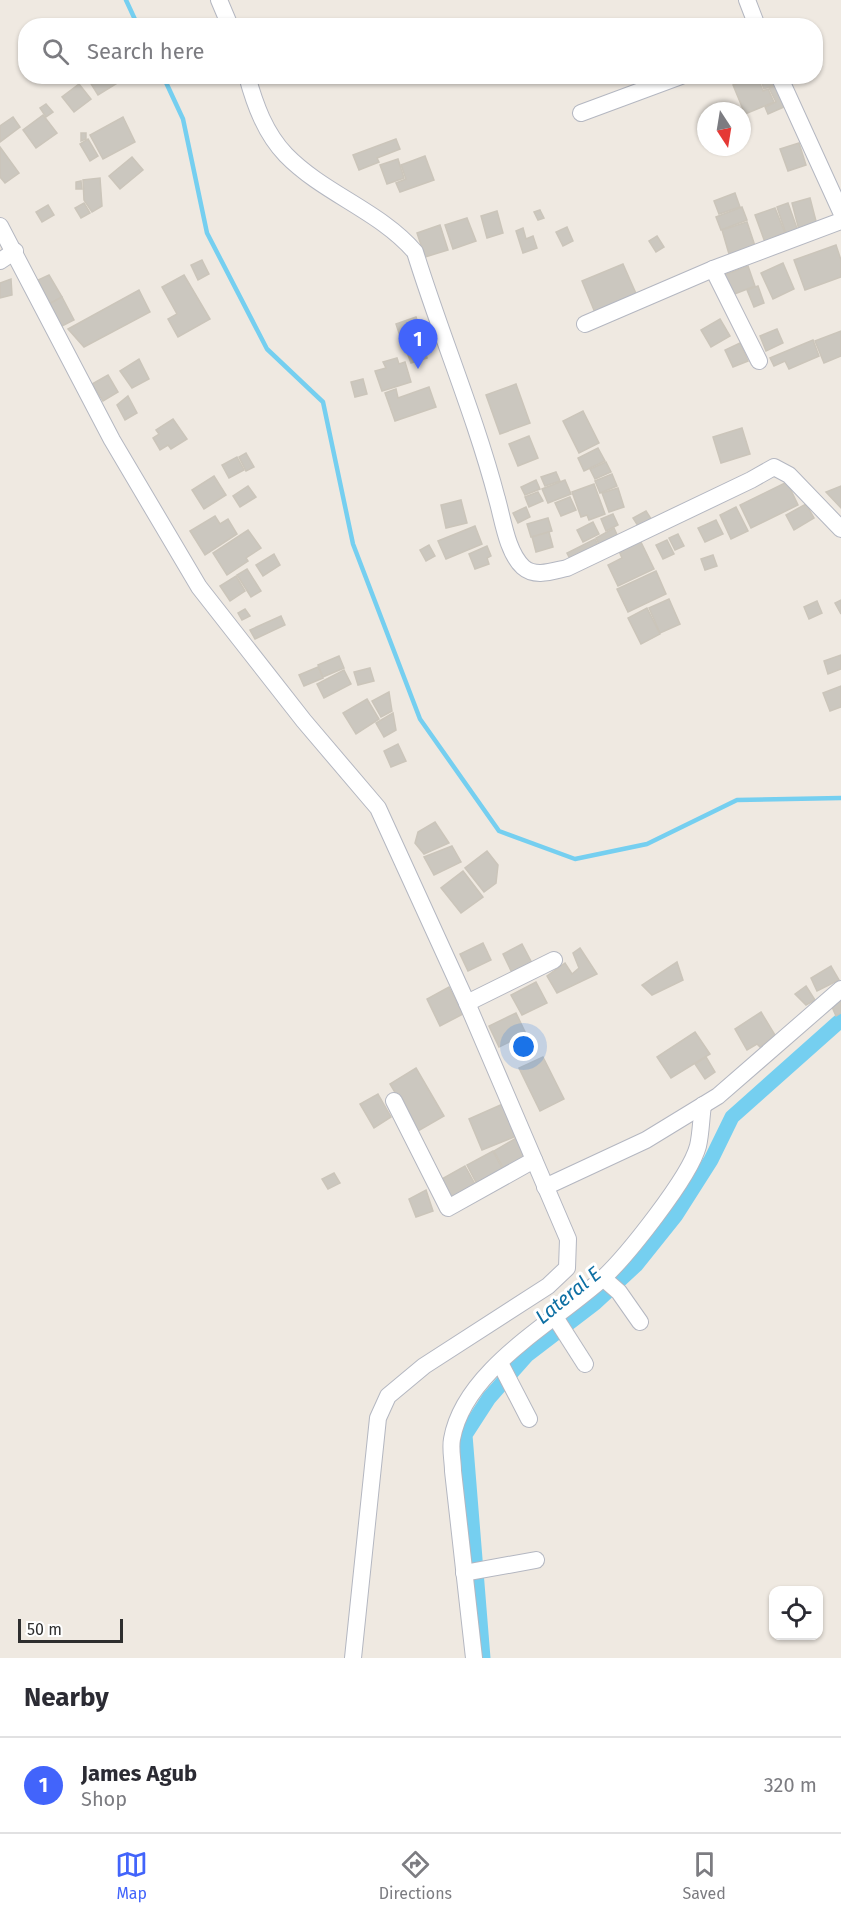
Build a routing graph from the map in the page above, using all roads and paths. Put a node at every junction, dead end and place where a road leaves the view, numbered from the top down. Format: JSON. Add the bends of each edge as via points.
{"nodes":[{"id":1,"x":219,"y":0,"type":"edge"},
{"id":2,"x":747,"y":0,"type":"edge"},
{"id":3,"x":227,"y":18,"type":"edge"},
{"id":4,"x":755,"y":18,"type":"edge"},
{"id":5,"x":249,"y":84,"type":"edge"},
{"id":6,"x":659,"y":84,"type":"edge"},
{"id":7,"x":783,"y":84,"type":"edge"},
{"id":8,"x":580,"y":113,"type":"dead end"},
{"id":9,"x":841,"y":212,"type":"edge"},
{"id":10,"x":841,"y":220,"type":"edge"},
{"id":11,"x":0,"y":226,"type":"edge"},
{"id":12,"x":15,"y":251,"type":"junction"},
{"id":13,"x":0,"y":261,"type":"edge"},
{"id":14,"x":713,"y":268,"type":"junction"},
{"id":15,"x":585,"y":324,"type":"dead end"},
{"id":16,"x":759,"y":362,"type":"dead end"},
{"id":17,"x":841,"y":529,"type":"edge"},
{"id":18,"x":554,"y":960,"type":"dead end"},
{"id":19,"x":841,"y":988,"type":"edge"},
{"id":20,"x":467,"y":1003,"type":"junction"},
{"id":21,"x":394,"y":1101,"type":"dead end"},
{"id":22,"x":703,"y":1106,"type":"junction"},
{"id":23,"x":534,"y":1160,"type":"junction"},
{"id":24,"x":545,"y":1186,"type":"junction"},
{"id":25,"x":610,"y":1284,"type":"junction"},
{"id":26,"x":556,"y":1319,"type":"junction"},
{"id":27,"x":640,"y":1322,"type":"dead end"},
{"id":28,"x":585,"y":1364,"type":"dead end"},
{"id":29,"x":504,"y":1370,"type":"junction"},
{"id":30,"x":529,"y":1419,"type":"dead end"},
{"id":31,"x":536,"y":1560,"type":"dead end"},
{"id":32,"x":464,"y":1572,"type":"junction"},
{"id":33,"x":353,"y":1658,"type":"edge"},
{"id":34,"x":474,"y":1658,"type":"edge"}],
"edges":[{"from":1,"to":3,"type":"street"},
{"from":2,"to":4,"type":"street"},
{"from":5,"to":17,"type":"street","via":[[270,134],[285,153],[303,171],[399,233],[415,252],[484,448],[515,556],[524,568],[540,574],[567,568],[774,467],[789,475]]},
{"from":6,"to":8,"type":"street"},
{"from":7,"to":9,"type":"street"},
{"from":10,"to":14,"type":"street"},
{"from":11,"to":12,"type":"street"},
{"from":12,"to":13,"type":"street"},
{"from":12,"to":20,"type":"street","via":[[112,440],[199,587],[378,808]]},
{"from":14,"to":15,"type":"street"},
{"from":14,"to":16,"type":"street"},
{"from":18,"to":20,"type":"street"},
{"from":19,"to":22,"type":"street"},
{"from":20,"to":23,"type":"street"},
{"from":21,"to":23,"type":"street","via":[[448,1208]]},
{"from":22,"to":24,"type":"street","via":[[646,1140]]},
{"from":22,"to":25,"type":"street","via":[[698,1148],[669,1199]]},
{"from":23,"to":24,"type":"street"},
{"from":24,"to":33,"type":"street","via":[[568,1239],[567,1268],[548,1286],[424,1366],[388,1396],[378,1418]]},
{"from":25,"to":26,"type":"street"},
{"from":25,"to":27,"type":"street"},
{"from":26,"to":28,"type":"street"},
{"from":26,"to":29,"type":"street"},
{"from":29,"to":30,"type":"street"},
{"from":29,"to":32,"type":"street","via":[[472,1390],[452,1441]]},
{"from":31,"to":32,"type":"street"},
{"from":32,"to":34,"type":"street"}]}
